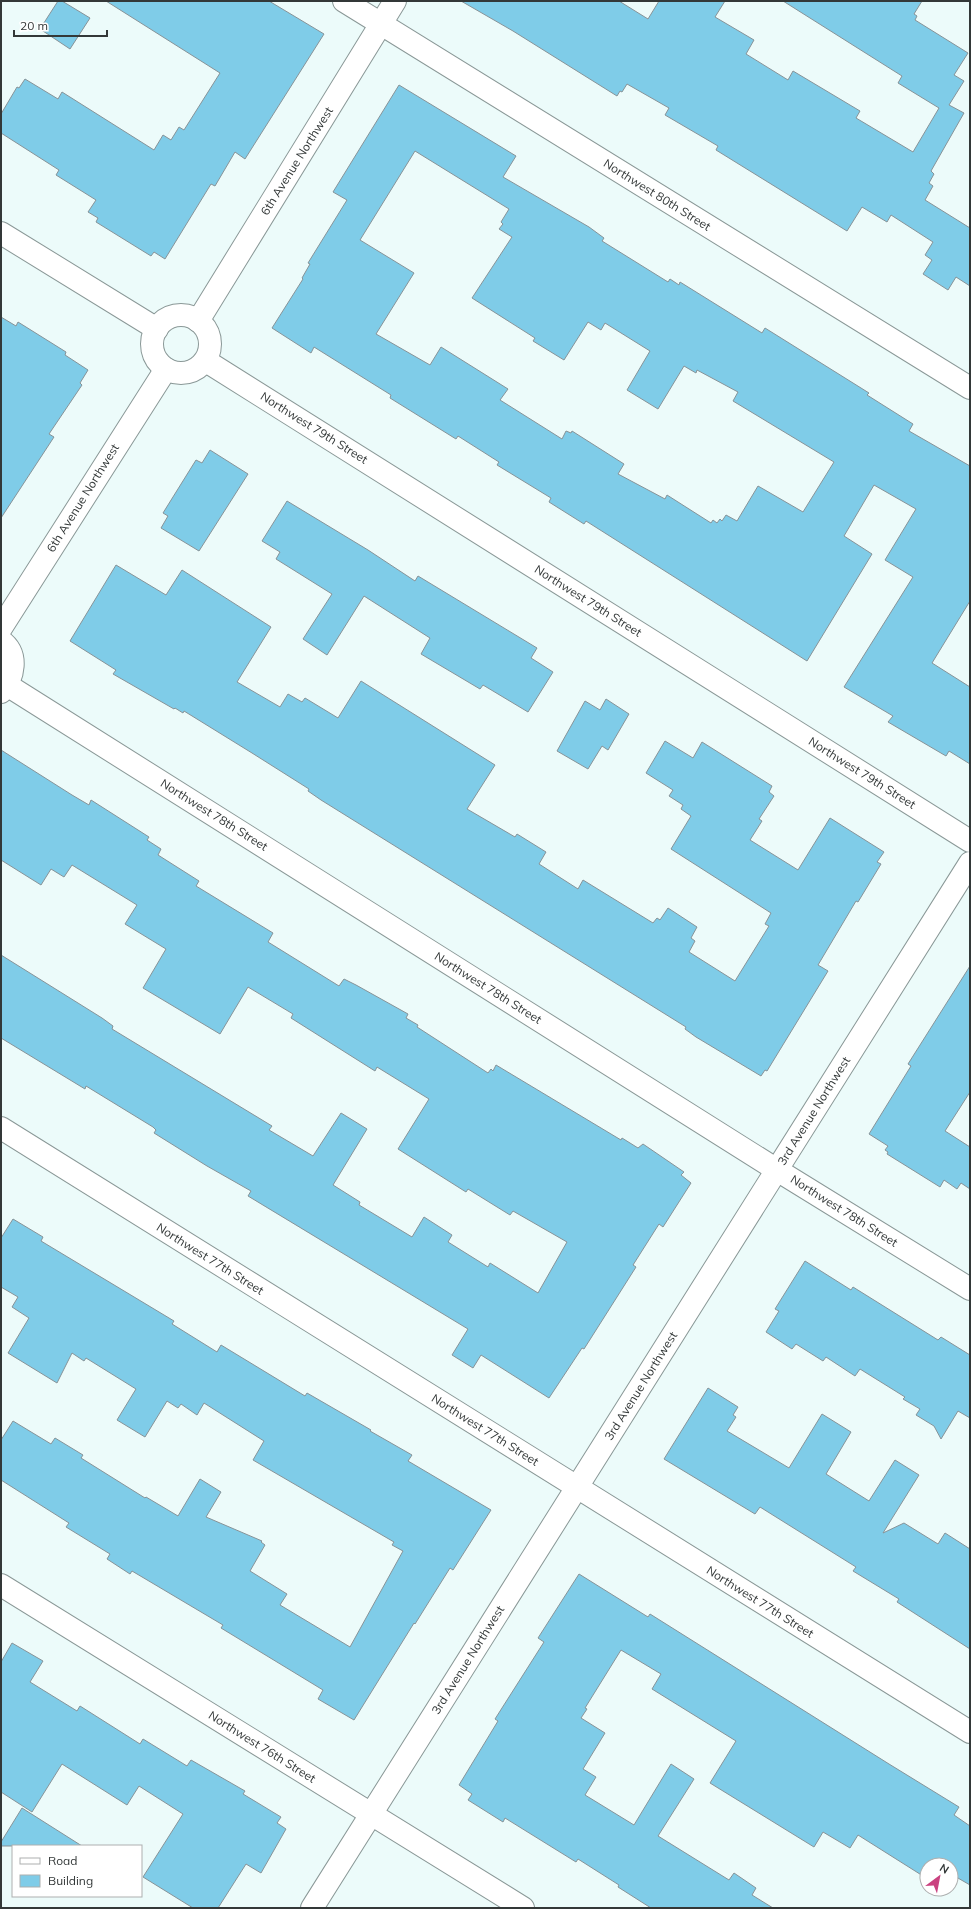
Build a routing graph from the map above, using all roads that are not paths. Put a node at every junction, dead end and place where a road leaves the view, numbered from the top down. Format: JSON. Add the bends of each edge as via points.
{"nodes":[{"id":1,"x":344,"y":1,"type":"edge"},
{"id":2,"x":395,"y":1,"type":"edge"},
{"id":3,"x":380,"y":24,"type":"junction"},
{"id":4,"x":1,"y":233,"type":"edge"},
{"id":5,"x":198,"y":321,"type":"junction"},
{"id":6,"x":157,"y":329,"type":"junction"},
{"id":7,"x":206,"y":360,"type":"junction"},
{"id":8,"x":166,"y":369,"type":"junction"},
{"id":9,"x":970,"y":388,"type":"edge"},
{"id":10,"x":1,"y":628,"type":"edge"},
{"id":11,"x":1,"y":641,"type":"edge"},
{"id":12,"x":4,"y":688,"type":"edge"},
{"id":13,"x":970,"y":841,"type":"edge"},
{"id":14,"x":970,"y":863,"type":"edge"},
{"id":15,"x":1,"y":1128,"type":"edge"},
{"id":16,"x":776,"y":1170,"type":"junction"},
{"id":17,"x":970,"y":1289,"type":"edge"},
{"id":18,"x":577,"y":1488,"type":"junction"},
{"id":19,"x":1,"y":1585,"type":"edge"},
{"id":20,"x":970,"y":1732,"type":"edge"},
{"id":21,"x":371,"y":1815,"type":"junction"},
{"id":22,"x":312,"y":1908,"type":"edge"},
{"id":23,"x":523,"y":1908,"type":"edge"}],
"edges":[{"from":1,"to":3,"type":"street","name":"Northwest 80th Street"},
{"from":2,"to":3,"type":"street","name":"6th Avenue Northwest"},
{"from":3,"to":5,"type":"street","name":"6th Avenue Northwest"},
{"from":3,"to":9,"type":"street","name":"Northwest 80th Street"},
{"from":4,"to":6,"type":"street"},
{"from":5,"to":6,"type":"street","via":[[184,315],[174,315]]},
{"from":5,"to":7,"type":"street","via":[[208,332],[210,352]]},
{"from":6,"to":8,"type":"street","via":[[152,342],[153,352]]},
{"from":7,"to":8,"type":"street","via":[[199,368],[190,372],[180,373]]},
{"from":7,"to":13,"type":"street","name":"Northwest 79th Street"},
{"from":8,"to":10,"type":"street","name":"6th Avenue Northwest"},
{"from":11,"to":12,"type":"street","via":[[14,663],[12,674]]},
{"from":12,"to":16,"type":"street","name":"Northwest 78th Street"},
{"from":14,"to":16,"type":"street","name":"3rd Avenue Northwest"},
{"from":15,"to":18,"type":"street","name":"Northwest 77th Street"},
{"from":16,"to":17,"type":"street","name":"Northwest 78th Street"},
{"from":16,"to":18,"type":"street","name":"3rd Avenue Northwest"},
{"from":18,"to":20,"type":"street","name":"Northwest 77th Street"},
{"from":18,"to":21,"type":"street","name":"3rd Avenue Northwest"},
{"from":19,"to":21,"type":"street","name":"Northwest 76th Street"},
{"from":21,"to":22,"type":"street","name":"3rd Avenue Northwest"},
{"from":21,"to":23,"type":"street","name":"Northwest 76th Street"}]}
